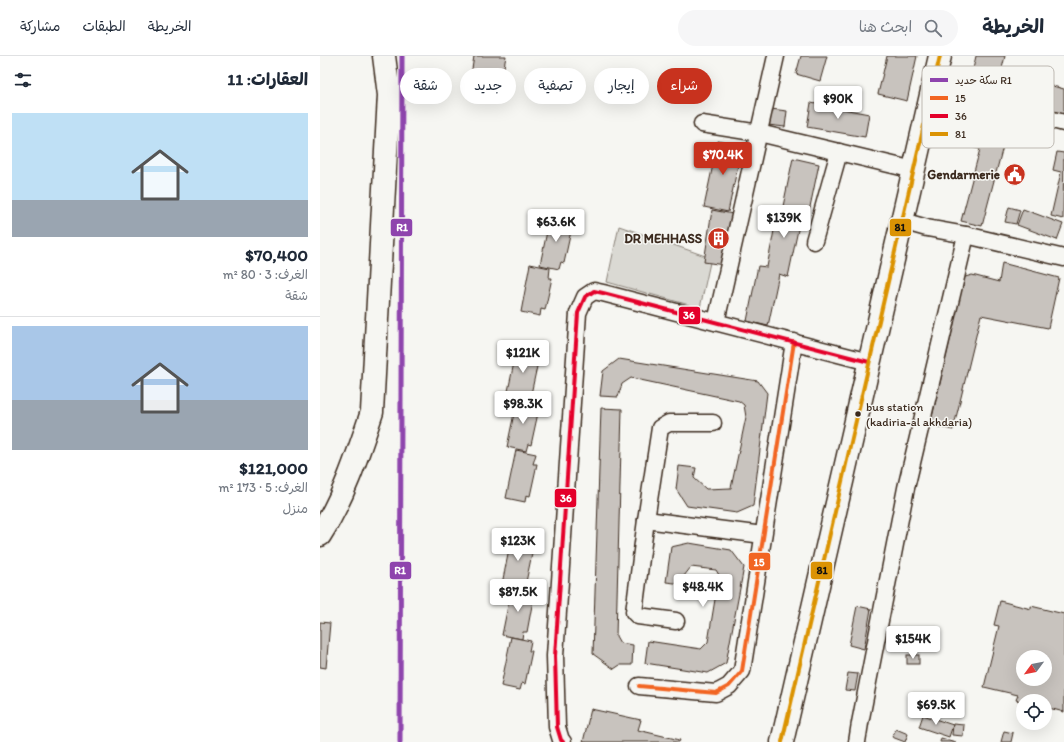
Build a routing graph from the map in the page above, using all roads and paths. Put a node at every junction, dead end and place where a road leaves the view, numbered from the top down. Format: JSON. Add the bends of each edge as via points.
{"nodes":[{"id":1,"x":384,"y":56,"type":"edge"},
{"id":2,"x":776,"y":56,"type":"edge"},
{"id":3,"x":940,"y":56,"type":"edge"},
{"id":4,"x":938,"y":66,"type":"edge"},
{"id":5,"x":1054,"y":120,"type":"edge"},
{"id":6,"x":1064,"y":123,"type":"edge"},
{"id":7,"x":702,"y":124,"type":"dead end"},
{"id":8,"x":759,"y":133,"type":"junction"},
{"id":9,"x":922,"y":134,"type":"edge"},
{"id":10,"x":839,"y":152,"type":"junction"},
{"id":11,"x":914,"y":170,"type":"junction"},
{"id":12,"x":902,"y":221,"type":"junction"},
{"id":13,"x":966,"y":235,"type":"junction"},
{"id":14,"x":814,"y":241,"type":"dead end"},
{"id":15,"x":1064,"y":258,"type":"edge"},
{"id":16,"x":716,"y":322,"type":"junction"},
{"id":17,"x":794,"y":342,"type":"junction"},
{"id":18,"x":869,"y":362,"type":"junction"},
{"id":19,"x":713,"y":423,"type":"dead end"},
{"id":20,"x":646,"y":520,"type":"junction"},
{"id":21,"x":320,"y":535,"type":"edge"},
{"id":22,"x":763,"y":535,"type":"junction"},
{"id":23,"x":676,"y":621,"type":"dead end"},
{"id":24,"x":639,"y":686,"type":"dead end"},
{"id":25,"x":563,"y":742,"type":"edge"},
{"id":26,"x":782,"y":742,"type":"edge"},
{"id":27,"x":857,"y":742,"type":"edge"}],
"edges":[{"from":1,"to":21,"type":"main road","via":[[389,95],[372,412],[357,459],[337,506]]},
{"from":2,"to":8,"type":"street"},
{"from":3,"to":4,"type":"main road"},
{"from":5,"to":6,"type":"street"},
{"from":7,"to":8,"type":"street"},
{"from":8,"to":10,"type":"street"},
{"from":8,"to":16,"type":"street"},
{"from":9,"to":11,"type":"main road"},
{"from":10,"to":11,"type":"street"},
{"from":10,"to":14,"type":"street"},
{"from":11,"to":12,"type":"main road"},
{"from":12,"to":13,"type":"street"},
{"from":12,"to":18,"type":"main road"},
{"from":13,"to":15,"type":"street"},
{"from":13,"to":27,"type":"street","via":[[906,488]]},
{"from":16,"to":17,"type":"street"},
{"from":16,"to":25,"type":"street","via":[[594,291],[585,297],[578,313],[555,656],[557,727]]},
{"from":17,"to":18,"type":"street"},
{"from":17,"to":22,"type":"street"},
{"from":18,"to":26,"type":"main road"},
{"from":19,"to":20,"type":"street","via":[[669,423],[660,428]]},
{"from":20,"to":22,"type":"street"},
{"from":20,"to":23,"type":"street","via":[[634,612],[638,616]]},
{"from":22,"to":24,"type":"street","via":[[742,671],[729,686],[716,693]]}]}
